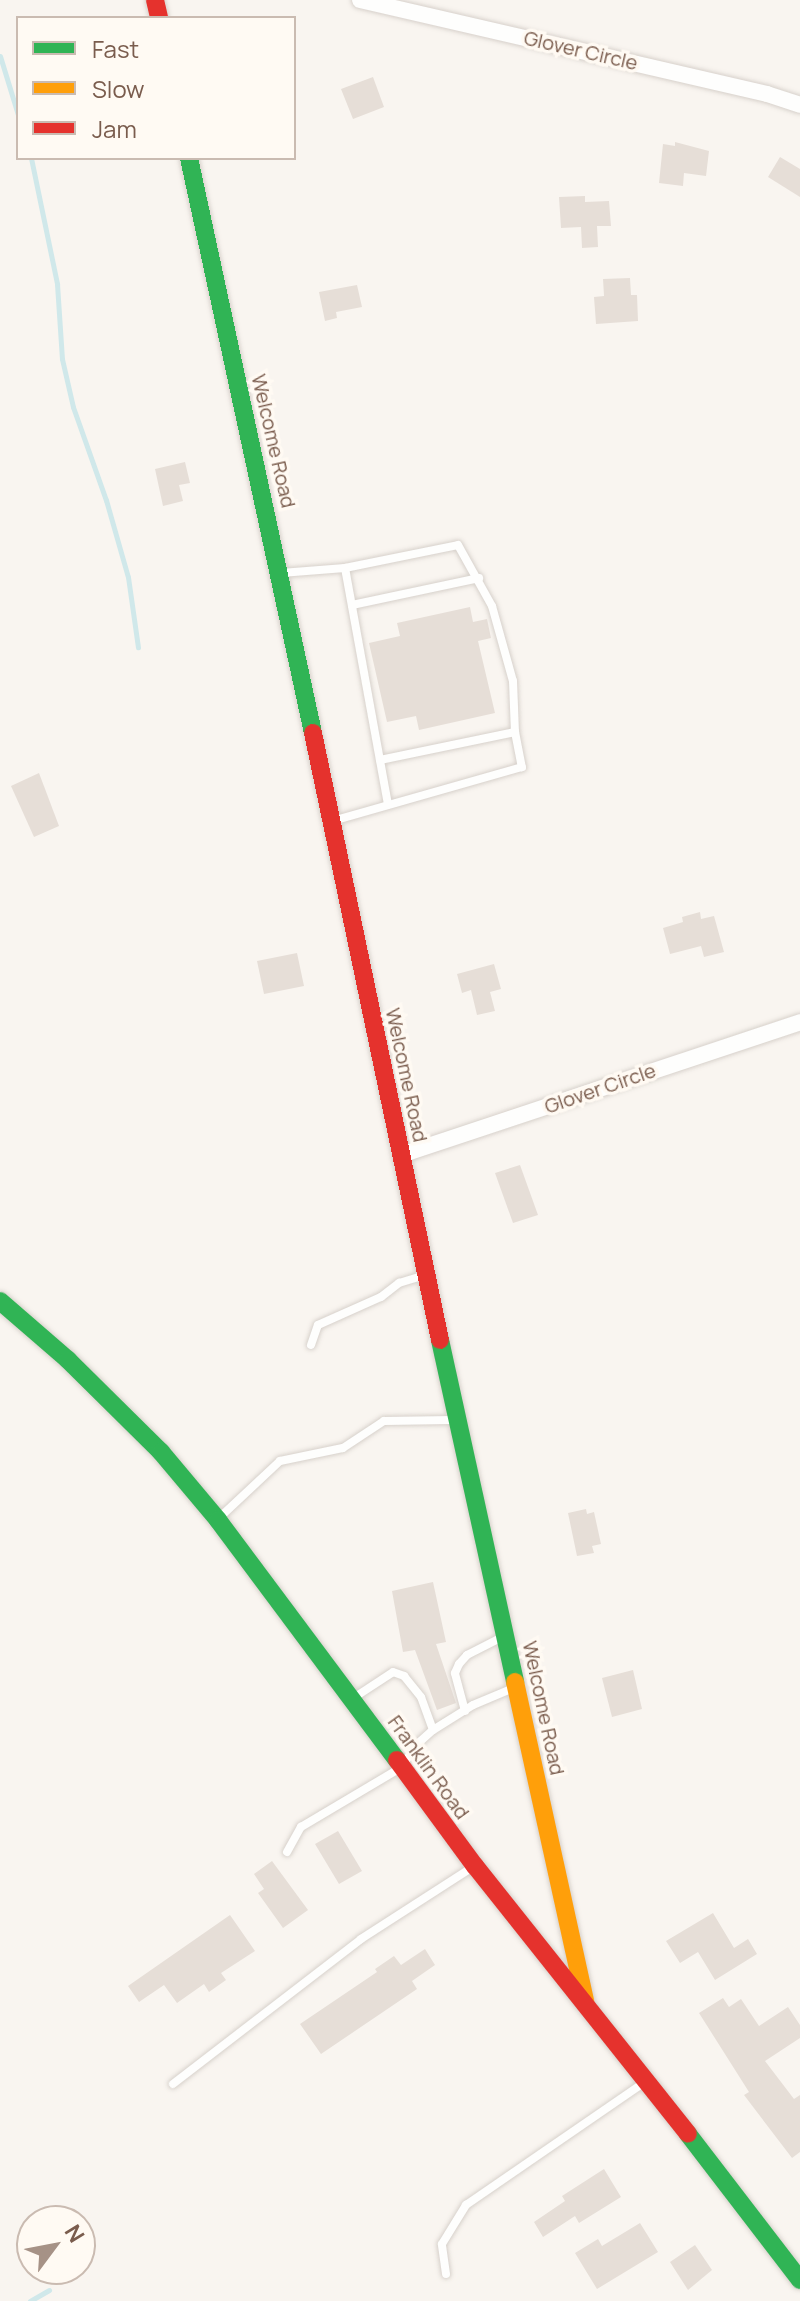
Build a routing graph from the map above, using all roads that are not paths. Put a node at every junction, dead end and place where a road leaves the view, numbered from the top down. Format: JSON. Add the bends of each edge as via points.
{"nodes":[{"id":1,"x":360,"y":0,"type":"edge"},
{"id":2,"x":800,"y":105,"type":"edge"},
{"id":3,"x":189,"y":160,"type":"edge"},
{"id":4,"x":345,"y":568,"type":"junction"},
{"id":5,"x":280,"y":573,"type":"junction"},
{"id":6,"x":479,"y":578,"type":"junction"},
{"id":7,"x":352,"y":605,"type":"junction"},
{"id":8,"x":515,"y":732,"type":"junction"},
{"id":9,"x":380,"y":760,"type":"junction"},
{"id":10,"x":388,"y":804,"type":"junction"},
{"id":11,"x":332,"y":822,"type":"junction"},
{"id":12,"x":800,"y":1022,"type":"edge"},
{"id":13,"x":401,"y":1155,"type":"junction"},
{"id":14,"x":427,"y":1274,"type":"junction"},
{"id":15,"x":0,"y":1301,"type":"edge"},
{"id":16,"x":311,"y":1345,"type":"dead end"},
{"id":17,"x":457,"y":1420,"type":"junction"},
{"id":18,"x":218,"y":1520,"type":"junction"},
{"id":19,"x":506,"y":1636,"type":"junction"},
{"id":20,"x":517,"y":1687,"type":"junction"},
{"id":21,"x":352,"y":1699,"type":"junction"},
{"id":22,"x":465,"y":1711,"type":"junction"},
{"id":23,"x":433,"y":1730,"type":"junction"},
{"id":24,"x":402,"y":1767,"type":"junction"},
{"id":25,"x":287,"y":1852,"type":"dead end"},
{"id":26,"x":475,"y":1866,"type":"junction"},
{"id":27,"x":585,"y":2001,"type":"junction"},
{"id":28,"x":646,"y":2081,"type":"junction"},
{"id":29,"x":173,"y":2084,"type":"dead end"},
{"id":30,"x":446,"y":2274,"type":"dead end"},
{"id":31,"x":800,"y":2280,"type":"edge"}],
"edges":[{"from":1,"to":2,"type":"street","name":"Glover Circle"},
{"from":3,"to":5,"type":"street","name":"Welcome Road"},
{"from":4,"to":5,"type":"lane"},
{"from":4,"to":6,"type":"lane","via":[[458,545]]},
{"from":4,"to":7,"type":"lane"},
{"from":5,"to":11,"type":"street","name":"Welcome Road"},
{"from":6,"to":7,"type":"lane"},
{"from":6,"to":8,"type":"lane","via":[[513,681]]},
{"from":7,"to":9,"type":"lane"},
{"from":8,"to":9,"type":"lane"},
{"from":8,"to":10,"type":"lane","via":[[522,767]]},
{"from":9,"to":10,"type":"lane"},
{"from":10,"to":11,"type":"lane"},
{"from":11,"to":13,"type":"street","name":"Welcome Road"},
{"from":12,"to":13,"type":"street","name":"Glover Circle"},
{"from":13,"to":14,"type":"street","name":"Welcome Road"},
{"from":14,"to":16,"type":"lane","via":[[318,1325]]},
{"from":14,"to":17,"type":"street","name":"Welcome Road"},
{"from":15,"to":18,"type":"street","name":"Franklin Road","via":[[151,1442]]},
{"from":17,"to":18,"type":"lane","via":[[384,1421],[343,1448],[280,1461]]},
{"from":17,"to":19,"type":"street","name":"Welcome Road"},
{"from":18,"to":21,"type":"street","name":"Franklin Road"},
{"from":19,"to":20,"type":"street","name":"Welcome Road"},
{"from":19,"to":22,"type":"lane","via":[[459,1664],[455,1673]]},
{"from":20,"to":22,"type":"lane"},
{"from":20,"to":27,"type":"street","name":"Welcome Road"},
{"from":21,"to":23,"type":"lane","via":[[393,1672],[404,1676],[421,1697]]},
{"from":21,"to":24,"type":"street","name":"Franklin Road"},
{"from":22,"to":23,"type":"lane"},
{"from":23,"to":24,"type":"lane"},
{"from":24,"to":25,"type":"lane","via":[[301,1827]]},
{"from":24,"to":26,"type":"street","name":"Franklin Road"},
{"from":26,"to":27,"type":"street","name":"Franklin Road"},
{"from":26,"to":29,"type":"lane","via":[[361,1939]]},
{"from":27,"to":28,"type":"street","name":"Franklin Road"},
{"from":28,"to":30,"type":"lane","via":[[466,2205],[442,2244]]},
{"from":28,"to":31,"type":"street","name":"Franklin Road"}]}
